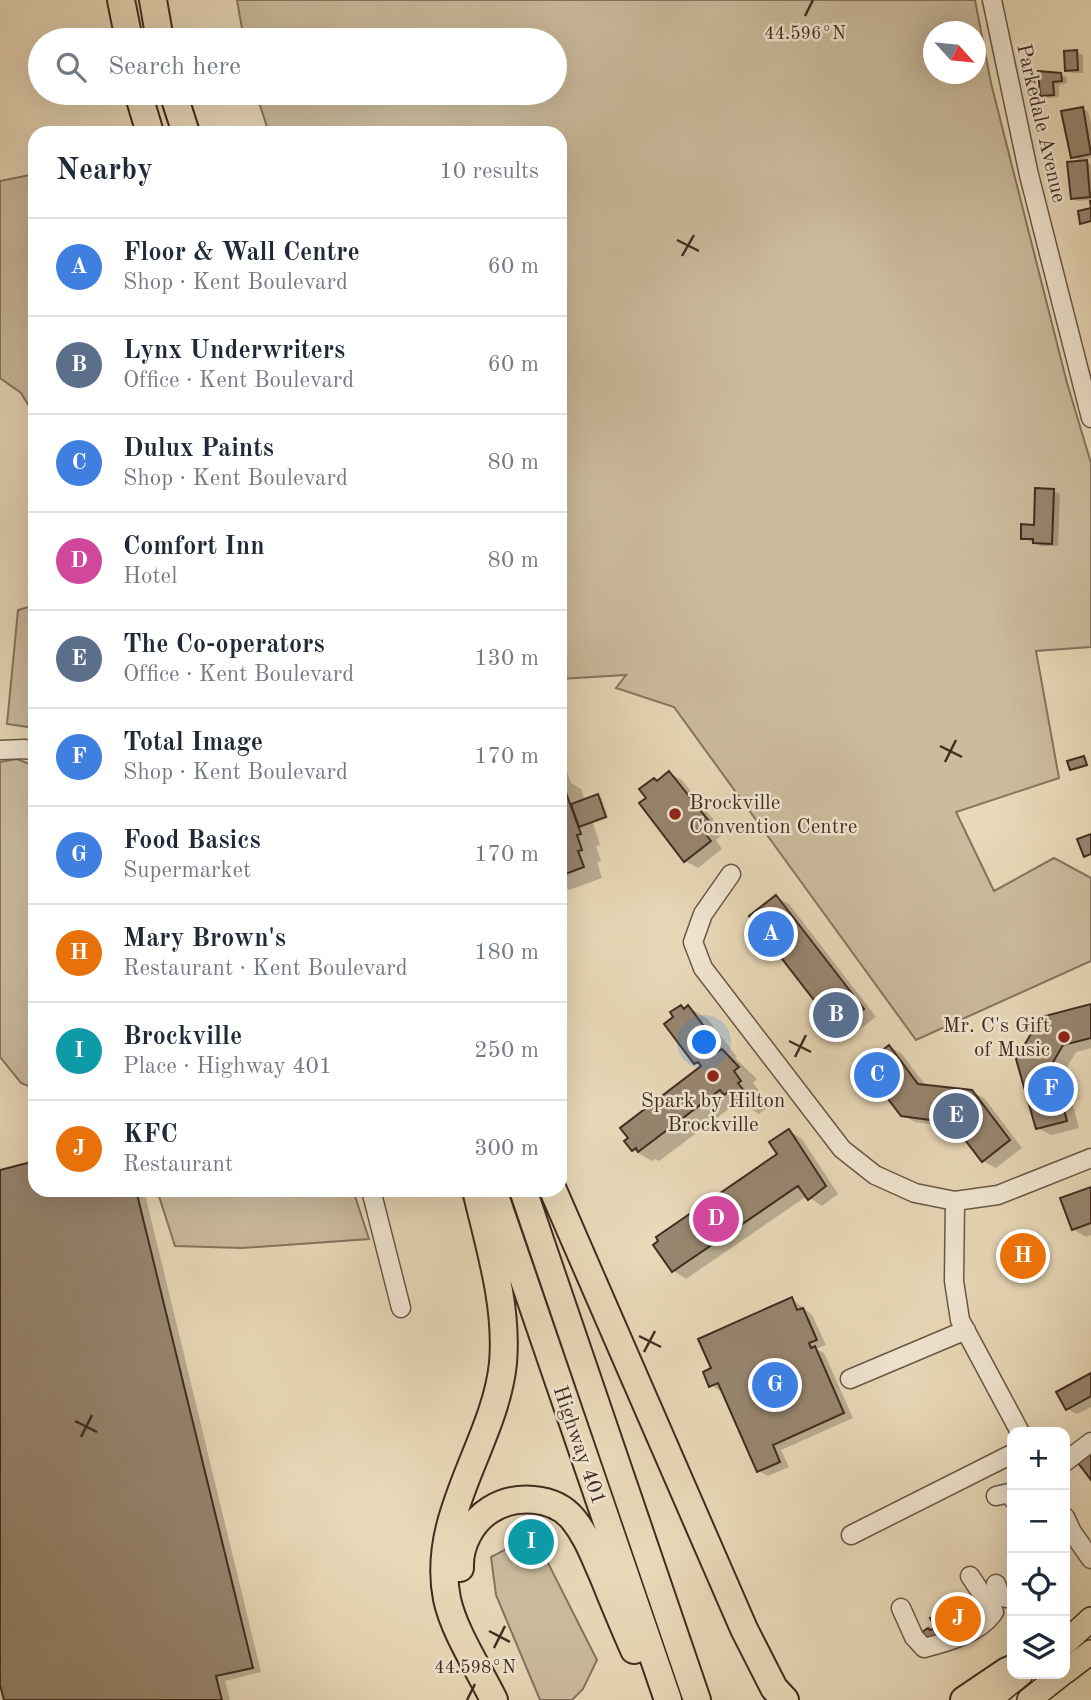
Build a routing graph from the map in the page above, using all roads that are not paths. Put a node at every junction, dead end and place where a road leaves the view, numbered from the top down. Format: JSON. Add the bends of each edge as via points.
{"nodes":[{"id":1,"x":121,"y":0,"type":"edge"},
{"id":2,"x":153,"y":0,"type":"edge"},
{"id":3,"x":992,"y":0,"type":"edge"},
{"id":4,"x":126,"y":28,"type":"edge"},
{"id":5,"x":158,"y":28,"type":"edge"},
{"id":6,"x":142,"y":105,"type":"edge"},
{"id":7,"x":177,"y":105,"type":"edge"},
{"id":8,"x":148,"y":126,"type":"edge"},
{"id":9,"x":184,"y":126,"type":"edge"},
{"id":10,"x":1091,"y":418,"type":"edge"},
{"id":11,"x":0,"y":750,"type":"edge"},
{"id":12,"x":28,"y":751,"type":"edge"},
{"id":13,"x":731,"y":874,"type":"dead end"},
{"id":14,"x":1091,"y":1158,"type":"edge"},
{"id":15,"x":373,"y":1197,"type":"edge"},
{"id":16,"x":478,"y":1197,"type":"edge"},
{"id":17,"x":495,"y":1197,"type":"edge"},
{"id":18,"x":525,"y":1197,"type":"edge"},
{"id":19,"x":556,"y":1197,"type":"edge"},
{"id":20,"x":956,"y":1201,"type":"junction"},
{"id":21,"x":401,"y":1308,"type":"dead end"},
{"id":22,"x":966,"y":1330,"type":"junction"},
{"id":23,"x":850,"y":1379,"type":"dead end"},
{"id":24,"x":1017,"y":1427,"type":"edge"},
{"id":25,"x":1091,"y":1442,"type":"edge"},
{"id":26,"x":1007,"y":1457,"type":"edge"},
{"id":27,"x":1070,"y":1458,"type":"edge"},
{"id":28,"x":1070,"y":1528,"type":"edge"},
{"id":29,"x":851,"y":1535,"type":"dead end"},
{"id":30,"x":1091,"y":1559,"type":"edge"},
{"id":31,"x":970,"y":1576,"type":"dead end"},
{"id":32,"x":996,"y":1584,"type":"dead end"},
{"id":33,"x":1007,"y":1598,"type":"edge"},
{"id":34,"x":901,"y":1608,"type":"dead end"},
{"id":35,"x":1091,"y":1619,"type":"edge"},
{"id":36,"x":1070,"y":1638,"type":"edge"},
{"id":37,"x":1091,"y":1653,"type":"edge"},
{"id":38,"x":1070,"y":1669,"type":"edge"},
{"id":39,"x":1007,"y":1671,"type":"edge"},
{"id":40,"x":1015,"y":1679,"type":"edge"},
{"id":41,"x":1056,"y":1679,"type":"edge"},
{"id":42,"x":494,"y":1700,"type":"edge"},
{"id":43,"x":510,"y":1700,"type":"edge"},
{"id":44,"x":654,"y":1700,"type":"edge"},
{"id":45,"x":668,"y":1700,"type":"edge"},
{"id":46,"x":697,"y":1700,"type":"edge"},
{"id":47,"x":785,"y":1700,"type":"edge"},
{"id":48,"x":964,"y":1700,"type":"edge"},
{"id":49,"x":989,"y":1700,"type":"edge"},
{"id":50,"x":1029,"y":1700,"type":"edge"}],
"edges":[{"from":1,"to":4,"type":"highway"},
{"from":2,"to":5,"type":"highway"},
{"from":3,"to":10,"type":"street","name":"Parkedale Avenue","via":[[1029,174]]},
{"from":6,"to":8,"type":"highway"},
{"from":7,"to":9,"type":"highway"},
{"from":11,"to":12,"type":"street"},
{"from":13,"to":20,"type":"street","via":[[703,914],[694,942],[703,968],[842,1149],[875,1175],[915,1193]]},
{"from":14,"to":20,"type":"street","via":[[998,1195]]},
{"from":15,"to":21,"type":"street"},
{"from":16,"to":42,"type":"highway","via":[[500,1300],[503,1365],[450,1524],[445,1570],[447,1599],[456,1624]]},
{"from":17,"to":45,"type":"highway","name":"Highway 401"},
{"from":18,"to":46,"type":"highway","name":"Highway 401"},
{"from":19,"to":47,"type":"highway","via":[[744,1629],[774,1688]]},
{"from":20,"to":22,"type":"street","via":[[954,1282]]},
{"from":22,"to":23,"type":"street"},
{"from":22,"to":24,"type":"street"},
{"from":25,"to":27,"type":"street"},
{"from":26,"to":29,"type":"street"},
{"from":28,"to":30,"type":"street"},
{"from":31,"to":34,"type":"street","via":[[994,1612],[986,1623],[945,1643],[924,1648]]},
{"from":32,"to":33,"type":"street","via":[[1001,1597]]},
{"from":35,"to":36,"type":"main road"},
{"from":37,"to":38,"type":"main road"},
{"from":39,"to":48,"type":"highway"},
{"from":40,"to":49,"type":"main road"},
{"from":41,"to":50,"type":"main road"},
{"from":43,"to":44,"type":"highway","via":[[463,1591],[459,1555],[468,1532],[490,1510],[534,1499],[567,1512],[587,1539]]}]}
